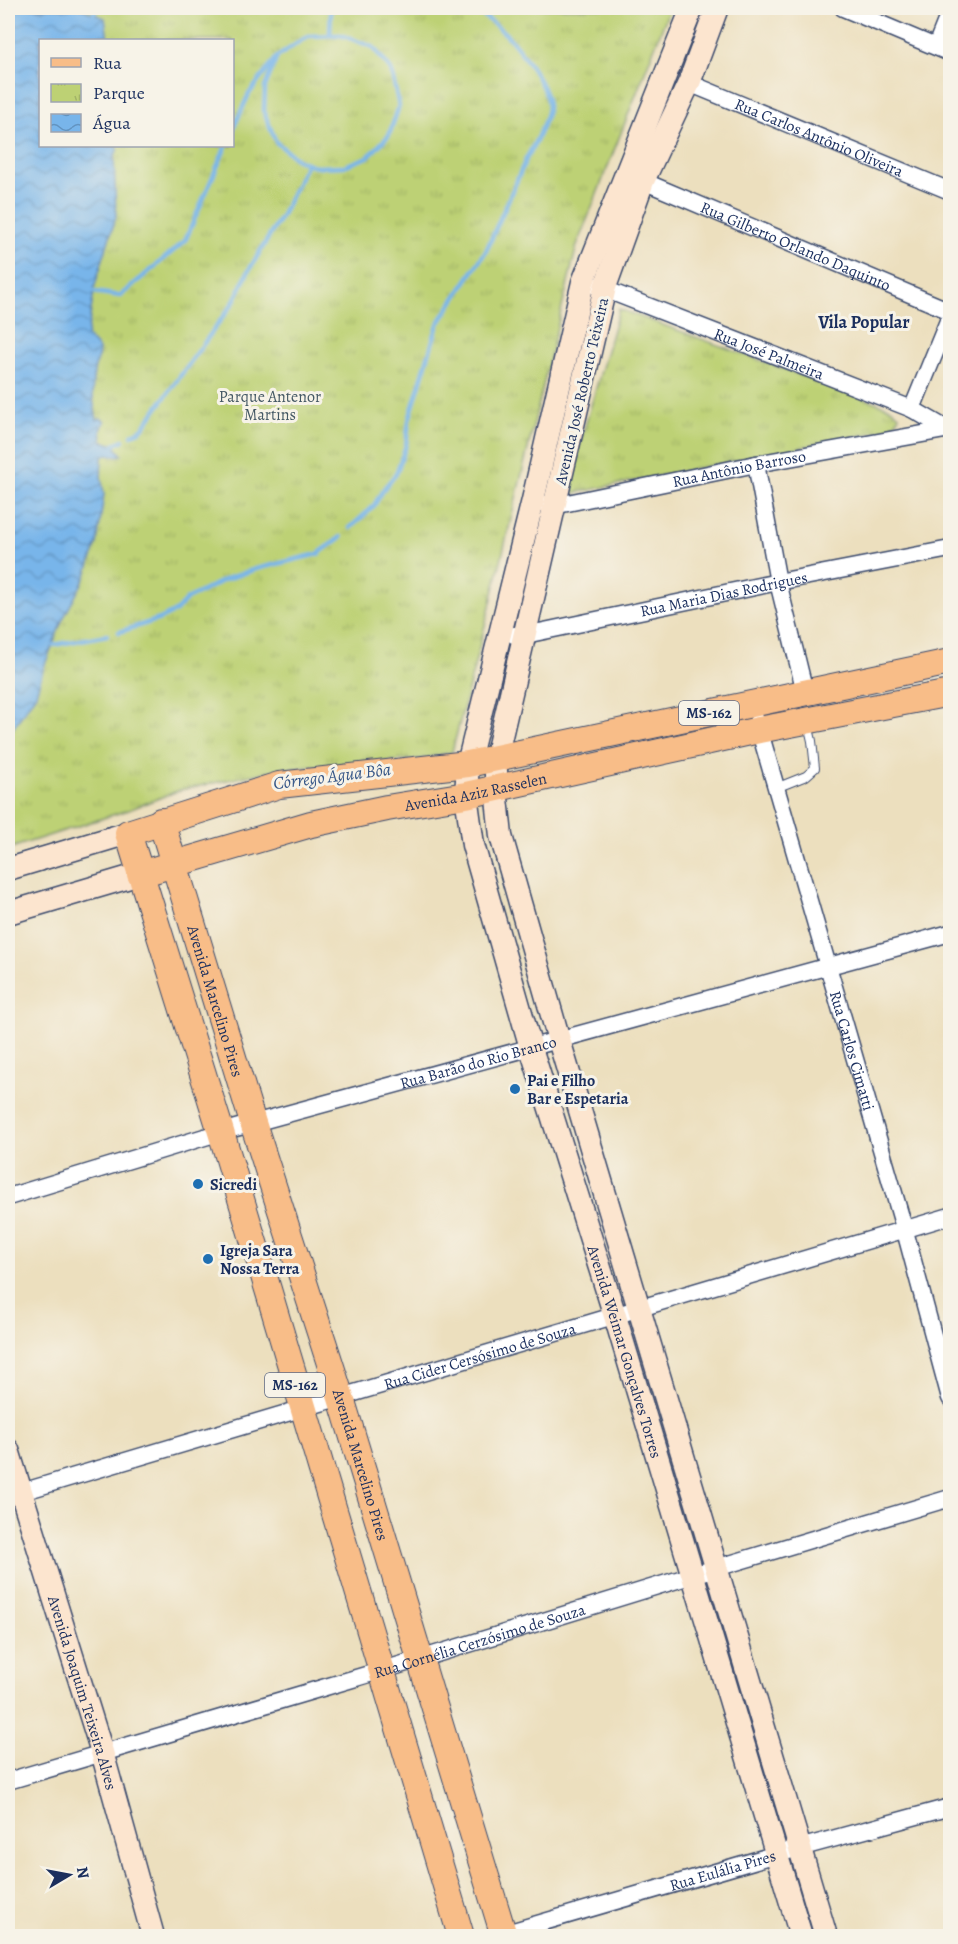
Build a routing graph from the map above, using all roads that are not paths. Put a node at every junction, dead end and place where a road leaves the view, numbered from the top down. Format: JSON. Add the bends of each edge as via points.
{"nodes":[{"id":1,"x":692,"y":8,"type":"edge"},
{"id":2,"x":717,"y":8,"type":"edge"},
{"id":3,"x":843,"y":8,"type":"edge"},
{"id":4,"x":951,"y":11,"type":"edge"},
{"id":5,"x":943,"y":50,"type":"edge"},
{"id":6,"x":689,"y":83,"type":"junction"},
{"id":7,"x":643,"y":181,"type":"junction"},
{"id":8,"x":951,"y":192,"type":"edge"},
{"id":9,"x":594,"y":285,"type":"junction"},
{"id":10,"x":951,"y":311,"type":"edge"},
{"id":11,"x":951,"y":316,"type":"edge"},
{"id":12,"x":912,"y":409,"type":"junction"},
{"id":13,"x":948,"y":430,"type":"edge"},
{"id":14,"x":756,"y":464,"type":"junction"},
{"id":15,"x":543,"y":503,"type":"junction"},
{"id":16,"x":951,"y":549,"type":"edge"},
{"id":17,"x":778,"y":582,"type":"junction"},
{"id":18,"x":498,"y":634,"type":"junction"},
{"id":19,"x":525,"y":635,"type":"junction"},
{"id":20,"x":951,"y":662,"type":"edge"},
{"id":21,"x":805,"y":692,"type":"junction"},
{"id":22,"x":951,"y":693,"type":"edge"},
{"id":23,"x":752,"y":704,"type":"junction"},
{"id":24,"x":807,"y":721,"type":"junction"},
{"id":25,"x":759,"y":730,"type":"junction"},
{"id":26,"x":496,"y":758,"type":"junction"},
{"id":27,"x":468,"y":764,"type":"junction"},
{"id":28,"x":776,"y":788,"type":"junction"},
{"id":29,"x":496,"y":789,"type":"junction"},
{"id":30,"x":466,"y":795,"type":"junction"},
{"id":31,"x":161,"y":821,"type":"junction"},
{"id":32,"x":128,"y":833,"type":"junction"},
{"id":33,"x":175,"y":863,"type":"junction"},
{"id":34,"x":8,"y":869,"type":"edge"},
{"id":35,"x":140,"y":874,"type":"junction"},
{"id":36,"x":8,"y":913,"type":"edge"},
{"id":37,"x":951,"y":933,"type":"edge"},
{"id":38,"x":828,"y":967,"type":"junction"},
{"id":39,"x":558,"y":1040,"type":"junction"},
{"id":40,"x":531,"y":1048,"type":"junction"},
{"id":41,"x":253,"y":1123,"type":"junction"},
{"id":42,"x":221,"y":1132,"type":"junction"},
{"id":43,"x":8,"y":1197,"type":"edge"},
{"id":44,"x":951,"y":1216,"type":"edge"},
{"id":45,"x":905,"y":1231,"type":"junction"},
{"id":46,"x":639,"y":1309,"type":"junction"},
{"id":47,"x":615,"y":1316,"type":"junction"},
{"id":48,"x":341,"y":1398,"type":"junction"},
{"id":49,"x":951,"y":1398,"type":"edge"},
{"id":50,"x":302,"y":1409,"type":"junction"},
{"id":51,"x":8,"y":1450,"type":"edge"},
{"id":52,"x":14,"y":1494,"type":"edge"},
{"id":53,"x":951,"y":1498,"type":"edge"},
{"id":54,"x":716,"y":1568,"type":"junction"},
{"id":55,"x":693,"y":1576,"type":"junction"},
{"id":56,"x":420,"y":1659,"type":"junction"},
{"id":57,"x":382,"y":1671,"type":"junction"},
{"id":58,"x":102,"y":1752,"type":"junction"},
{"id":59,"x":8,"y":1781,"type":"edge"},
{"id":60,"x":951,"y":1807,"type":"edge"},
{"id":61,"x":801,"y":1848,"type":"junction"},
{"id":62,"x":777,"y":1854,"type":"junction"},
{"id":63,"x":153,"y":1936,"type":"edge"},
{"id":64,"x":461,"y":1936,"type":"edge"},
{"id":65,"x":501,"y":1936,"type":"edge"},
{"id":66,"x":801,"y":1936,"type":"edge"},
{"id":67,"x":826,"y":1936,"type":"edge"}],
"edges":[{"from":1,"to":9,"type":"main road","name":"Avenida José Roberto Teixeira"},
{"from":2,"to":6,"type":"main road","name":"Avenida José Roberto Teixeira"},
{"from":3,"to":5,"type":"street"},
{"from":4,"to":5,"type":"street"},
{"from":6,"to":7,"type":"main road","name":"Avenida José Roberto Teixeira"},
{"from":6,"to":8,"type":"street","name":"Rua Carlos Antônio Oliveira"},
{"from":7,"to":9,"type":"main road","name":"Avenida José Roberto Teixeira"},
{"from":7,"to":10,"type":"street","name":"Rua Gilberto Orlando Daquinto"},
{"from":9,"to":12,"type":"street","name":"Rua José Palmeira"},
{"from":9,"to":15,"type":"main road","name":"Avenida José Roberto Teixeira"},
{"from":11,"to":12,"type":"street"},
{"from":12,"to":13,"type":"street","name":"Rua José Palmeira"},
{"from":13,"to":14,"type":"street","name":"Rua Antônio Barroso"},
{"from":14,"to":15,"type":"street","name":"Rua Antônio Barroso"},
{"from":14,"to":17,"type":"street"},
{"from":15,"to":18,"type":"main road","name":"Avenida José Roberto Teixeira"},
{"from":15,"to":19,"type":"main road","name":"Avenida José Roberto Teixeira"},
{"from":16,"to":17,"type":"street","name":"Rua Maria Dias Rodrigues"},
{"from":17,"to":19,"type":"street","name":"Rua Maria Dias Rodrigues"},
{"from":17,"to":21,"type":"street"},
{"from":18,"to":19,"type":"street","name":"Rua Maria Dias Rodrigues"},
{"from":18,"to":27,"type":"main road","name":"Avenida José Roberto Teixeira"},
{"from":19,"to":26,"type":"main road","name":"Avenida José Roberto Teixeira"},
{"from":20,"to":21,"type":"main road","name":"Avenida Aziz Rasselen","number":"MS-162"},
{"from":21,"to":23,"type":"main road","name":"Avenida Aziz Rasselen","number":"MS-162"},
{"from":22,"to":24,"type":"main road","name":"Avenida Aziz Rasselen","number":"MS-162"},
{"from":23,"to":25,"type":"street","name":"Rua Carlos Cimatti"},
{"from":23,"to":26,"type":"main road","name":"Avenida Aziz Rasselen","number":"MS-162"},
{"from":24,"to":25,"type":"main road","name":"Avenida Aziz Rasselen","number":"MS-162"},
{"from":24,"to":28,"type":"lane","via":[[815,768],[806,776]]},
{"from":25,"to":28,"type":"street","name":"Rua Carlos Cimatti"},
{"from":25,"to":29,"type":"main road","name":"Avenida Aziz Rasselen","number":"MS-162"},
{"from":26,"to":27,"type":"main road","name":"Avenida Aziz Rasselen","number":"MS-162"},
{"from":26,"to":29,"type":"main road","name":"Avenida José Roberto Teixeira"},
{"from":27,"to":30,"type":"main road","name":"Avenida Weimar Gonçalves Torres"},
{"from":27,"to":31,"type":"main road","name":"Avenida Aziz Rasselen","number":"MS-162","via":[[279,785]]},
{"from":28,"to":38,"type":"street","name":"Rua Carlos Cimatti"},
{"from":29,"to":30,"type":"main road","name":"Avenida Aziz Rasselen","number":"MS-162"},
{"from":29,"to":39,"type":"main road","name":"Avenida Weimar Gonçalves Torres","via":[[501,836]]},
{"from":30,"to":33,"type":"main road","name":"Avenida Aziz Rasselen","number":"MS-162","via":[[310,824]]},
{"from":30,"to":40,"type":"main road","name":"Avenida Weimar Gonçalves Torres","via":[[473,845]]},
{"from":31,"to":32,"type":"main road","name":"Avenida Aziz Rasselen","number":"MS-162"},
{"from":31,"to":33,"type":"main road","name":"Avenida Marcelino Pires","number":"MS-162"},
{"from":32,"to":34,"type":"main road","name":"Avenida Aziz Rasselen"},
{"from":32,"to":35,"type":"main road","number":"MS-162"},
{"from":33,"to":35,"type":"main road","name":"Avenida Aziz Rasselen","number":"MS-162"},
{"from":33,"to":41,"type":"main road","name":"Avenida Marcelino Pires","number":"MS-162"},
{"from":35,"to":36,"type":"main road","name":"Avenida Aziz Rasselen"},
{"from":35,"to":42,"type":"main road","number":"MS-162"},
{"from":37,"to":38,"type":"street","name":"Rua Barão do Rio Branco"},
{"from":38,"to":39,"type":"street","name":"Rua Barão do Rio Branco"},
{"from":38,"to":45,"type":"street","name":"Rua Carlos Cimatti"},
{"from":39,"to":40,"type":"street","name":"Rua Barão do Rio Branco"},
{"from":39,"to":46,"type":"main road","name":"Avenida Weimar Gonçalves Torres"},
{"from":40,"to":41,"type":"street","name":"Rua Barão do Rio Branco"},
{"from":40,"to":47,"type":"main road","name":"Avenida Weimar Gonçalves Torres"},
{"from":41,"to":42,"type":"street","name":"Rua Barão do Rio Branco"},
{"from":41,"to":48,"type":"main road","name":"Avenida Marcelino Pires","number":"MS-162"},
{"from":42,"to":43,"type":"street","name":"Rua Barão do Rio Branco"},
{"from":42,"to":50,"type":"main road","number":"MS-162"},
{"from":44,"to":45,"type":"street","name":"Rua Cider Cersósimo de Souza"},
{"from":45,"to":46,"type":"street","name":"Rua Cider Cersósimo de Souza"},
{"from":45,"to":49,"type":"street","name":"Rua Carlos Cimatti"},
{"from":46,"to":47,"type":"street","name":"Rua Cider Cersósimo de Souza"},
{"from":46,"to":54,"type":"main road","name":"Avenida Weimar Gonçalves Torres"},
{"from":47,"to":48,"type":"street","name":"Rua Cider Cersósimo de Souza"},
{"from":47,"to":55,"type":"main road","name":"Avenida Weimar Gonçalves Torres"},
{"from":48,"to":50,"type":"street","name":"Rua Cider Cersósimo de Souza"},
{"from":48,"to":56,"type":"main road","name":"Avenida Marcelino Pires","number":"MS-162"},
{"from":50,"to":52,"type":"street","name":"Rua Cider Cersósimo de Souza"},
{"from":50,"to":57,"type":"main road","number":"MS-162"},
{"from":51,"to":52,"type":"main road","name":"Avenida Joaquim Teixeira Alves"},
{"from":52,"to":58,"type":"main road","name":"Avenida Joaquim Teixeira Alves"},
{"from":53,"to":54,"type":"street","name":"Rua Cornélia Cerzósimo de Souza"},
{"from":54,"to":55,"type":"street","name":"Rua Cornélia Cerzósimo de Souza"},
{"from":54,"to":61,"type":"main road","name":"Avenida Weimar Gonçalves Torres"},
{"from":55,"to":56,"type":"street","name":"Rua Cornélia Cerzósimo de Souza"},
{"from":55,"to":62,"type":"main road","name":"Avenida Weimar Gonçalves Torres"},
{"from":56,"to":57,"type":"street","name":"Rua Cornélia Cerzósimo de Souza"},
{"from":56,"to":65,"type":"main road","name":"Avenida Marcelino Pires","number":"MS-162"},
{"from":57,"to":58,"type":"street","name":"Rua Cornélia Cerzósimo de Souza"},
{"from":57,"to":64,"type":"main road","number":"MS-162"},
{"from":58,"to":59,"type":"street","name":"Rua Cornélia Cerzósimo de Souza"},
{"from":58,"to":63,"type":"main road","name":"Avenida Joaquim Teixeira Alves"},
{"from":60,"to":61,"type":"street","name":"Rua Eulália Pires"},
{"from":61,"to":62,"type":"street","name":"Rua Eulália Pires"},
{"from":61,"to":67,"type":"main road","name":"Avenida Weimar Gonçalves Torres"},
{"from":62,"to":65,"type":"street","name":"Rua Eulália Pires"},
{"from":62,"to":66,"type":"main road","name":"Avenida Weimar Gonçalves Torres"}]}
